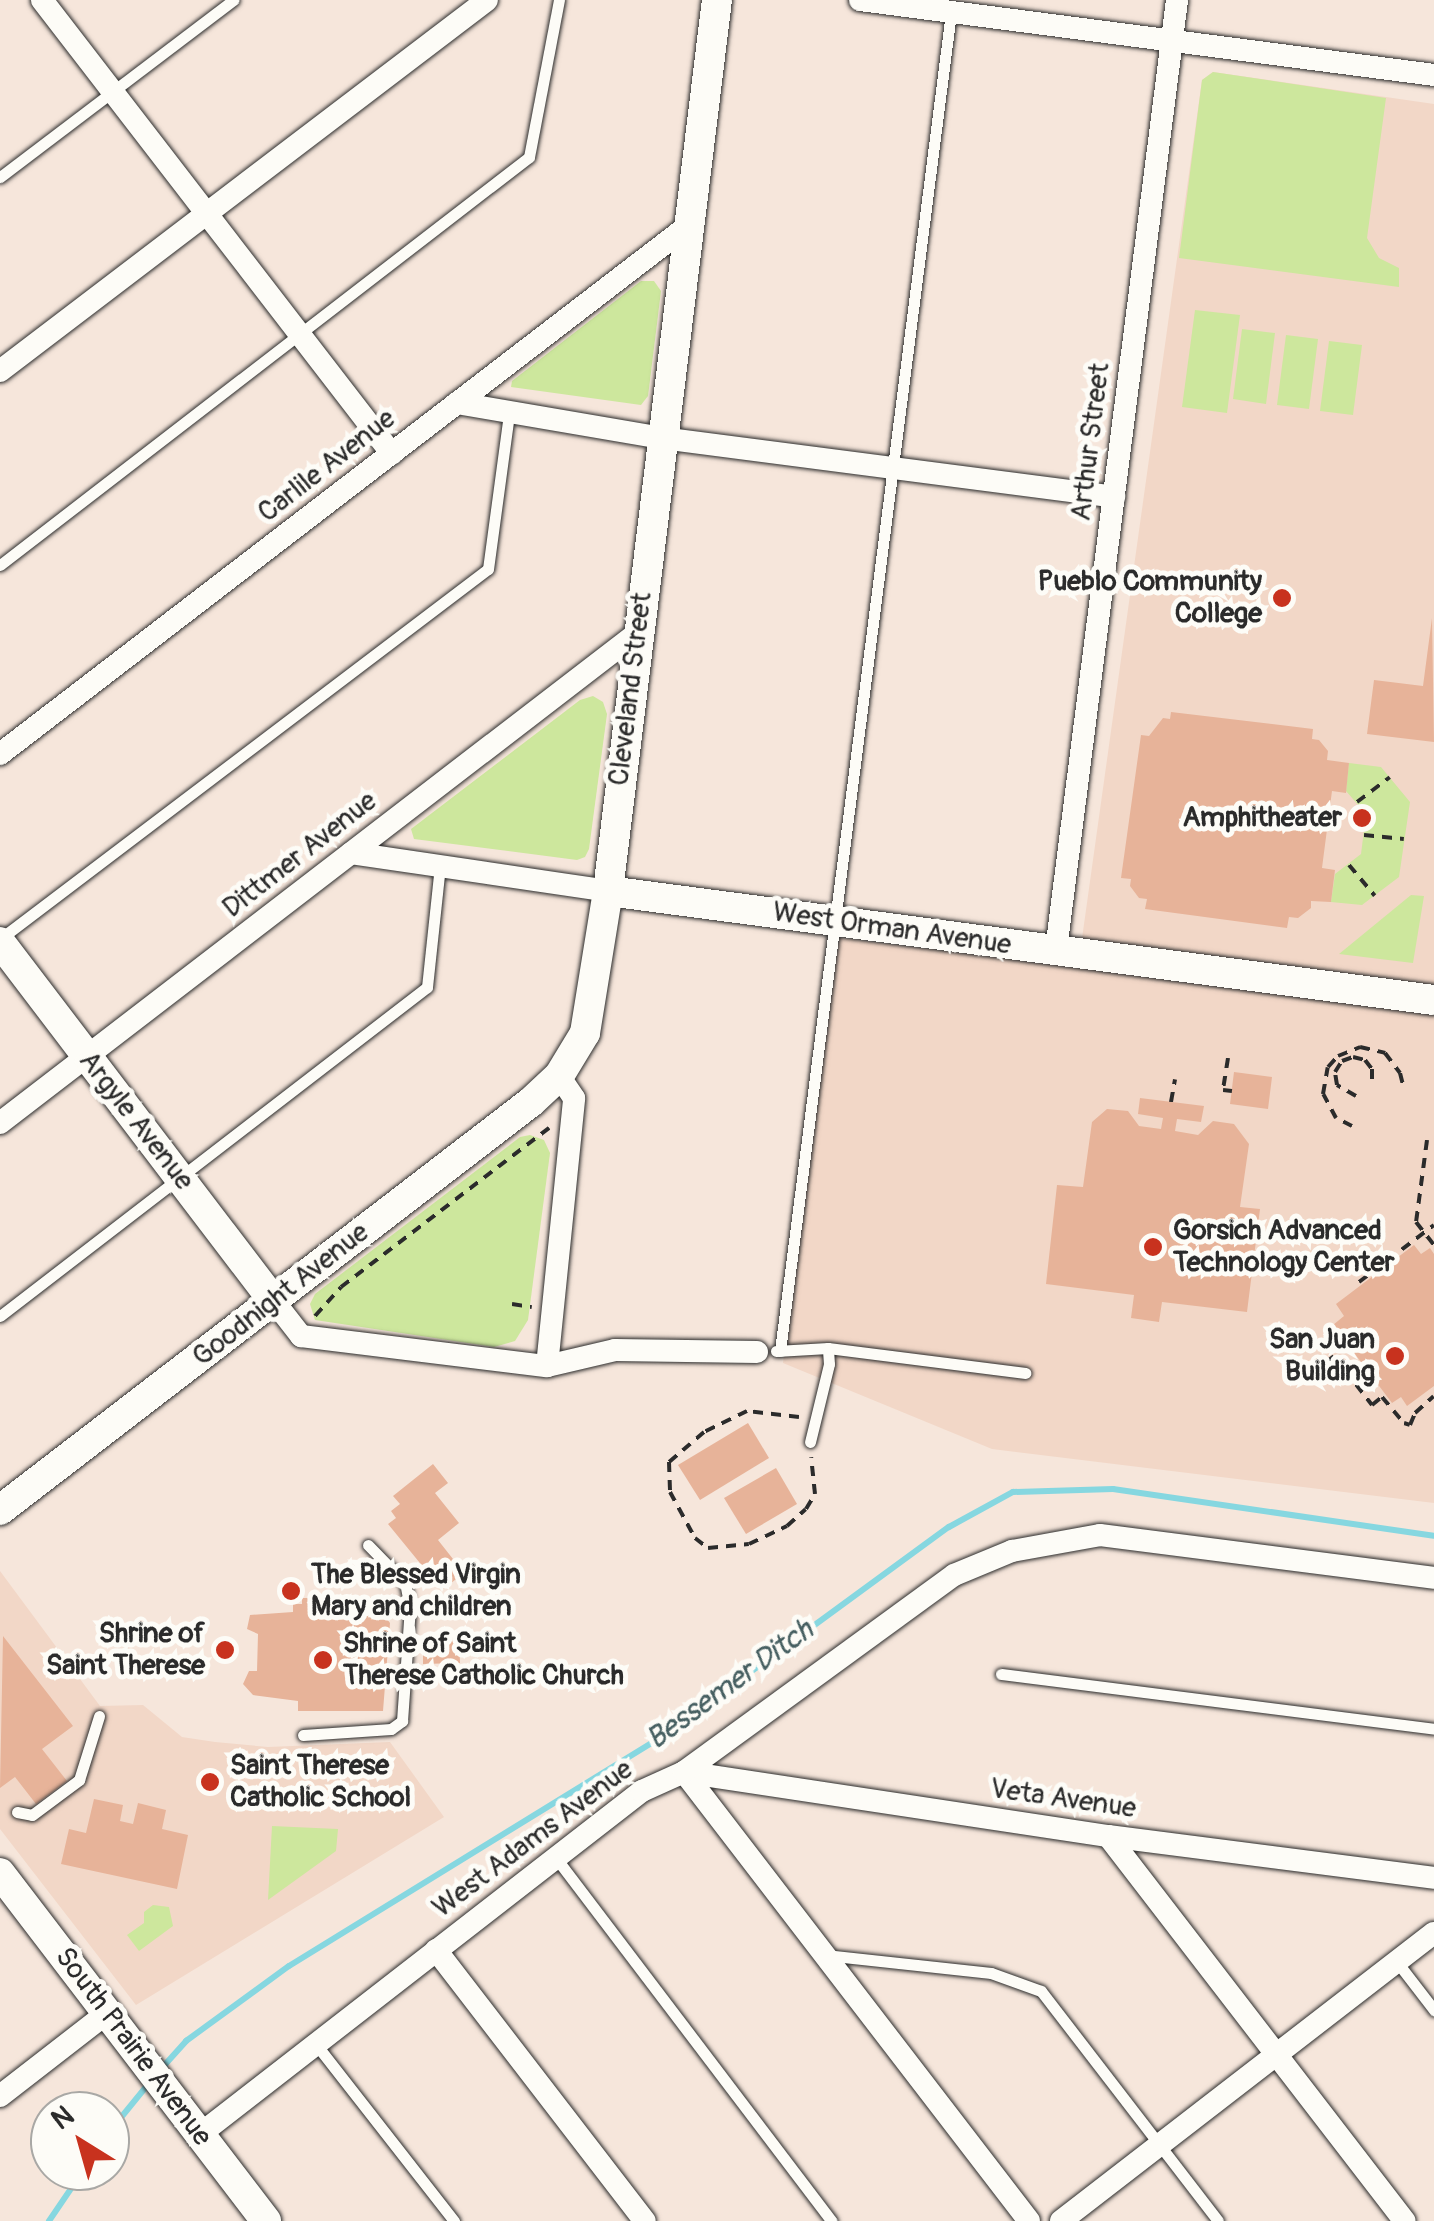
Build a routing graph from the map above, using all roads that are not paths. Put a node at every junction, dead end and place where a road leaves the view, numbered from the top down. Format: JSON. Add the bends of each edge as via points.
{"nodes":[{"id":1,"x":42,"y":0,"type":"edge"},
{"id":2,"x":233,"y":0,"type":"edge"},
{"id":3,"x":487,"y":0,"type":"edge"},
{"id":4,"x":559,"y":0,"type":"edge"},
{"id":5,"x":717,"y":0,"type":"edge"},
{"id":6,"x":860,"y":0,"type":"edge"},
{"id":7,"x":1177,"y":0,"type":"edge"},
{"id":8,"x":952,"y":6,"type":"edge"},
{"id":9,"x":1171,"y":41,"type":"junction"},
{"id":10,"x":1434,"y":75,"type":"edge"},
{"id":11,"x":114,"y":92,"type":"junction"},
{"id":12,"x":0,"y":177,"type":"edge"},
{"id":13,"x":206,"y":212,"type":"junction"},
{"id":14,"x":689,"y":225,"type":"junction"},
{"id":15,"x":300,"y":335,"type":"junction"},
{"id":16,"x":0,"y":371,"type":"edge"},
{"id":17,"x":457,"y":404,"type":"junction"},
{"id":18,"x":509,"y":414,"type":"junction"},
{"id":19,"x":662,"y":438,"type":"junction"},
{"id":20,"x":392,"y":454,"type":"junction"},
{"id":21,"x":892,"y":468,"type":"junction"},
{"id":22,"x":1114,"y":498,"type":"junction"},
{"id":23,"x":0,"y":566,"type":"edge"},
{"id":24,"x":636,"y":634,"type":"junction"},
{"id":25,"x":0,"y":754,"type":"edge"},
{"id":26,"x":351,"y":853,"type":"junction"},
{"id":27,"x":440,"y":866,"type":"junction"},
{"id":28,"x":608,"y":891,"type":"junction"},
{"id":29,"x":832,"y":921,"type":"junction"},
{"id":30,"x":0,"y":940,"type":"edge"},
{"id":31,"x":1056,"y":950,"type":"junction"},
{"id":32,"x":1434,"y":1000,"type":"edge"},
{"id":33,"x":86,"y":1056,"type":"junction"},
{"id":34,"x":559,"y":1076,"type":"junction"},
{"id":35,"x":0,"y":1123,"type":"edge"},
{"id":36,"x":180,"y":1178,"type":"junction"},
{"id":37,"x":273,"y":1300,"type":"junction"},
{"id":38,"x":0,"y":1316,"type":"edge"},
{"id":39,"x":828,"y":1348,"type":"junction"},
{"id":40,"x":768,"y":1351,"type":"junction"},
{"id":41,"x":546,"y":1366,"type":"junction"},
{"id":42,"x":1026,"y":1373,"type":"dead end"},
{"id":43,"x":810,"y":1442,"type":"road end"},
{"id":44,"x":0,"y":1510,"type":"edge"},
{"id":45,"x":368,"y":1545,"type":"dead end"},
{"id":46,"x":1434,"y":1578,"type":"edge"},
{"id":47,"x":1001,"y":1674,"type":"dead end"},
{"id":48,"x":99,"y":1716,"type":"dead end"},
{"id":49,"x":1434,"y":1729,"type":"edge"},
{"id":50,"x":304,"y":1735,"type":"dead end"},
{"id":51,"x":684,"y":1772,"type":"junction"},
{"id":52,"x":17,"y":1812,"type":"dead end"},
{"id":53,"x":1108,"y":1836,"type":"junction"},
{"id":54,"x":556,"y":1858,"type":"junction"},
{"id":55,"x":1434,"y":1878,"type":"edge"},
{"id":56,"x":4,"y":1886,"type":"edge"},
{"id":57,"x":1434,"y":1932,"type":"edge"},
{"id":58,"x":436,"y":1950,"type":"junction"},
{"id":59,"x":824,"y":1954,"type":"junction"},
{"id":60,"x":1396,"y":1962,"type":"junction"},
{"id":61,"x":1434,"y":2010,"type":"edge"},
{"id":62,"x":107,"y":2013,"type":"junction"},
{"id":63,"x":315,"y":2043,"type":"junction"},
{"id":64,"x":1276,"y":2055,"type":"junction"},
{"id":65,"x":0,"y":2096,"type":"edge"},
{"id":66,"x":194,"y":2128,"type":"junction"},
{"id":67,"x":1160,"y":2145,"type":"junction"},
{"id":68,"x":266,"y":2221,"type":"edge"},
{"id":69,"x":454,"y":2221,"type":"edge"},
{"id":70,"x":646,"y":2221,"type":"edge"},
{"id":71,"x":832,"y":2221,"type":"edge"},
{"id":72,"x":1028,"y":2221,"type":"edge"},
{"id":73,"x":1062,"y":2221,"type":"edge"},
{"id":74,"x":1218,"y":2221,"type":"edge"},
{"id":75,"x":1404,"y":2221,"type":"edge"}],
"edges":[{"from":1,"to":11,"type":"street"},
{"from":2,"to":11,"type":"lane"},
{"from":3,"to":13,"type":"street"},
{"from":4,"to":15,"type":"lane","via":[[529,156]]},
{"from":5,"to":14,"type":"street","name":"Cleveland Street"},
{"from":6,"to":8,"type":"street"},
{"from":7,"to":9,"type":"street","name":"Arthur Street"},
{"from":8,"to":9,"type":"street"},
{"from":8,"to":21,"type":"lane"},
{"from":9,"to":10,"type":"street"},
{"from":9,"to":22,"type":"street","name":"Arthur Street"},
{"from":11,"to":12,"type":"lane"},
{"from":11,"to":13,"type":"street"},
{"from":13,"to":15,"type":"street"},
{"from":13,"to":16,"type":"street"},
{"from":14,"to":17,"type":"street","name":"Carlile Avenue"},
{"from":14,"to":19,"type":"street","name":"Cleveland Street"},
{"from":15,"to":20,"type":"street"},
{"from":15,"to":23,"type":"lane"},
{"from":17,"to":18,"type":"street"},
{"from":17,"to":20,"type":"street","name":"Carlile Avenue"},
{"from":18,"to":19,"type":"street"},
{"from":18,"to":30,"type":"lane","via":[[488,569]]},
{"from":19,"to":21,"type":"street"},
{"from":19,"to":24,"type":"street","name":"Cleveland Street"},
{"from":20,"to":25,"type":"street","name":"Carlile Avenue"},
{"from":21,"to":22,"type":"street"},
{"from":21,"to":29,"type":"lane"},
{"from":22,"to":31,"type":"street","name":"Arthur Street"},
{"from":24,"to":26,"type":"street","name":"Dittmer Avenue"},
{"from":24,"to":28,"type":"street","name":"Cleveland Street"},
{"from":26,"to":27,"type":"street","name":"West Orman Avenue"},
{"from":26,"to":33,"type":"street","name":"Dittmer Avenue"},
{"from":27,"to":28,"type":"street","name":"West Orman Avenue"},
{"from":27,"to":36,"type":"lane","via":[[426,988]]},
{"from":28,"to":29,"type":"street","name":"West Orman Avenue"},
{"from":28,"to":34,"type":"street","name":"Cleveland Street","via":[[586,1033]]},
{"from":29,"to":31,"type":"street","name":"West Orman Avenue"},
{"from":29,"to":40,"type":"lane"},
{"from":30,"to":33,"type":"street","name":"Argyle Avenue"},
{"from":31,"to":32,"type":"street","name":"West Orman Avenue"},
{"from":33,"to":35,"type":"street","name":"Dittmer Avenue"},
{"from":33,"to":36,"type":"street","name":"Argyle Avenue"},
{"from":34,"to":37,"type":"street","name":"Goodnight Avenue"},
{"from":34,"to":41,"type":"street","via":[[574,1098]]},
{"from":36,"to":37,"type":"street","name":"Argyle Avenue"},
{"from":36,"to":38,"type":"lane"},
{"from":37,"to":41,"type":"street","via":[[300,1336]]},
{"from":37,"to":44,"type":"street","name":"Goodnight Avenue"},
{"from":39,"to":40,"type":"lane"},
{"from":39,"to":42,"type":"lane"},
{"from":39,"to":43,"type":"lane"},
{"from":40,"to":41,"type":"street","via":[[616,1350]]},
{"from":45,"to":50,"type":"lane","via":[[405,1583],[410,1608],[402,1721],[391,1729]]},
{"from":46,"to":51,"type":"street","name":"West Adams Avenue","via":[[1100,1536],[1012,1551],[954,1574]]},
{"from":47,"to":49,"type":"lane"},
{"from":48,"to":52,"type":"lane","via":[[79,1780],[32,1816]]},
{"from":51,"to":53,"type":"street","name":"Veta Avenue"},
{"from":51,"to":54,"type":"street","name":"West Adams Avenue","via":[[642,1791]]},
{"from":51,"to":59,"type":"street"},
{"from":53,"to":55,"type":"street","name":"Veta Avenue"},
{"from":53,"to":64,"type":"street"},
{"from":54,"to":58,"type":"street","name":"West Adams Avenue"},
{"from":54,"to":71,"type":"lane"},
{"from":56,"to":62,"type":"street","name":"South Prairie Avenue"},
{"from":57,"to":60,"type":"street"},
{"from":58,"to":63,"type":"street","name":"West Adams Avenue"},
{"from":58,"to":70,"type":"street"},
{"from":59,"to":67,"type":"lane","via":[[991,1973],[1030,1984],[1058,2010]]},
{"from":59,"to":72,"type":"street"},
{"from":60,"to":61,"type":"lane"},
{"from":60,"to":64,"type":"street"},
{"from":62,"to":65,"type":"street"},
{"from":62,"to":66,"type":"street","name":"South Prairie Avenue"},
{"from":63,"to":66,"type":"street","name":"West Adams Avenue"},
{"from":63,"to":69,"type":"lane"},
{"from":64,"to":67,"type":"street"},
{"from":64,"to":75,"type":"street"},
{"from":66,"to":68,"type":"street","name":"South Prairie Avenue"},
{"from":67,"to":73,"type":"street"},
{"from":67,"to":74,"type":"lane"}]}
